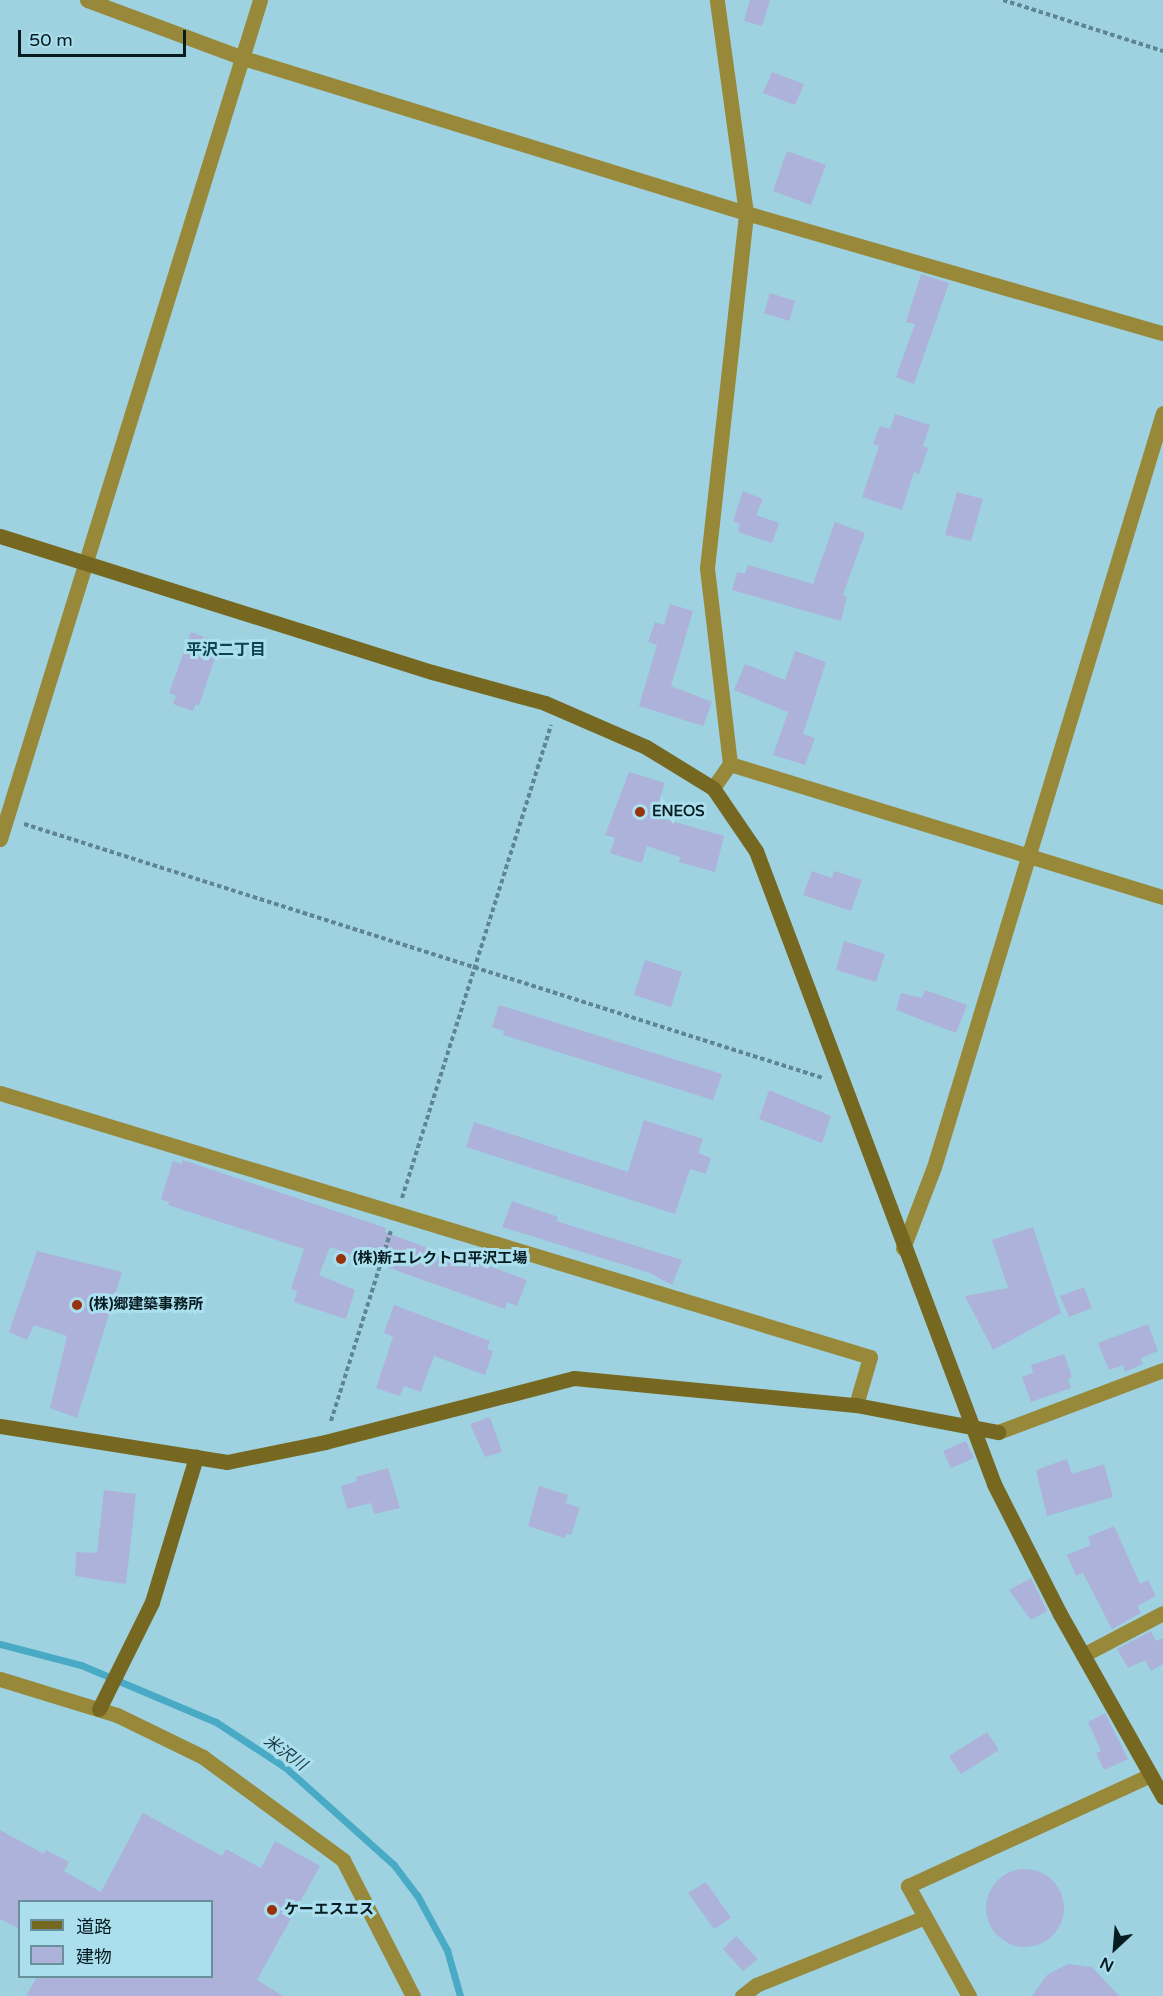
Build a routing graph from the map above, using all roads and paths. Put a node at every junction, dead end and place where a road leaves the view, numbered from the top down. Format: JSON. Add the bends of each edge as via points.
{"nodes":[{"id":1,"x":87,"y":0,"type":"edge"},
{"id":2,"x":260,"y":0,"type":"edge"},
{"id":3,"x":717,"y":0,"type":"edge"},
{"id":4,"x":1003,"y":0,"type":"edge"},
{"id":5,"x":1163,"y":51,"type":"edge"},
{"id":6,"x":240,"y":57,"type":"junction"},
{"id":7,"x":746,"y":213,"type":"junction"},
{"id":8,"x":1163,"y":333,"type":"edge"},
{"id":9,"x":1163,"y":413,"type":"edge"},
{"id":10,"x":0,"y":536,"type":"edge"},
{"id":11,"x":87,"y":564,"type":"junction"},
{"id":12,"x":557,"y":708,"type":"junction"},
{"id":13,"x":730,"y":764,"type":"junction"},
{"id":14,"x":713,"y":788,"type":"junction"},
{"id":15,"x":11,"y":820,"type":"dead end"},
{"id":16,"x":0,"y":839,"type":"edge"},
{"id":17,"x":1027,"y":857,"type":"junction"},
{"id":18,"x":1163,"y":897,"type":"edge"},
{"id":19,"x":844,"y":1085,"type":"junction"},
{"id":20,"x":0,"y":1093,"type":"edge"},
{"id":21,"x":400,"y":1205,"type":"dead end"},
{"id":22,"x":393,"y":1228,"type":"dead end"},
{"id":23,"x":903,"y":1248,"type":"junction"},
{"id":24,"x":1163,"y":1370,"type":"edge"},
{"id":25,"x":856,"y":1406,"type":"junction"},
{"id":26,"x":0,"y":1426,"type":"edge"},
{"id":27,"x":973,"y":1427,"type":"junction"},
{"id":28,"x":998,"y":1432,"type":"joint"},
{"id":29,"x":325,"y":1442,"type":"junction"},
{"id":30,"x":196,"y":1457,"type":"junction"},
{"id":31,"x":1163,"y":1613,"type":"edge"},
{"id":32,"x":1083,"y":1655,"type":"junction"},
{"id":33,"x":0,"y":1679,"type":"edge"},
{"id":34,"x":99,"y":1709,"type":"junction"},
{"id":35,"x":1151,"y":1775,"type":"junction"},
{"id":36,"x":1163,"y":1797,"type":"edge"},
{"id":37,"x":925,"y":1917,"type":"junction"},
{"id":38,"x":413,"y":1996,"type":"edge"},
{"id":39,"x":742,"y":1996,"type":"edge"},
{"id":40,"x":969,"y":1996,"type":"edge"}],
"edges":[{"from":1,"to":6,"type":"street"},
{"from":2,"to":6,"type":"street"},
{"from":3,"to":7,"type":"street"},
{"from":4,"to":5,"type":"path"},
{"from":6,"to":7,"type":"street"},
{"from":6,"to":11,"type":"street"},
{"from":7,"to":8,"type":"street"},
{"from":7,"to":13,"type":"street","via":[[706,568]]},
{"from":9,"to":17,"type":"street"},
{"from":10,"to":11,"type":"main road"},
{"from":11,"to":12,"type":"main road"},
{"from":11,"to":16,"type":"street"},
{"from":12,"to":14,"type":"main road","via":[[646,747]]},
{"from":12,"to":21,"type":"path"},
{"from":13,"to":14,"type":"street"},
{"from":13,"to":17,"type":"street"},
{"from":14,"to":19,"type":"main road","via":[[756,851]]},
{"from":15,"to":19,"type":"path"},
{"from":17,"to":18,"type":"street"},
{"from":17,"to":23,"type":"street","via":[[934,1167]]},
{"from":19,"to":23,"type":"main road"},
{"from":20,"to":25,"type":"street","via":[[870,1357]]},
{"from":22,"to":29,"type":"path"},
{"from":23,"to":27,"type":"main road"},
{"from":24,"to":28,"type":"street"},
{"from":25,"to":27,"type":"main road"},
{"from":25,"to":29,"type":"main road","via":[[574,1378]]},
{"from":26,"to":30,"type":"main road"},
{"from":27,"to":28,"type":"main road"},
{"from":27,"to":32,"type":"main road","via":[[994,1484]]},
{"from":29,"to":30,"type":"main road","via":[[227,1462]]},
{"from":30,"to":34,"type":"main road","via":[[152,1602]]},
{"from":31,"to":32,"type":"street"},
{"from":32,"to":35,"type":"main road"},
{"from":33,"to":34,"type":"street"},
{"from":34,"to":38,"type":"street","via":[[203,1757],[343,1860]]},
{"from":35,"to":36,"type":"main road"},
{"from":35,"to":37,"type":"street","via":[[908,1886]]},
{"from":37,"to":39,"type":"street","via":[[756,1985]]},
{"from":37,"to":40,"type":"street"}]}
